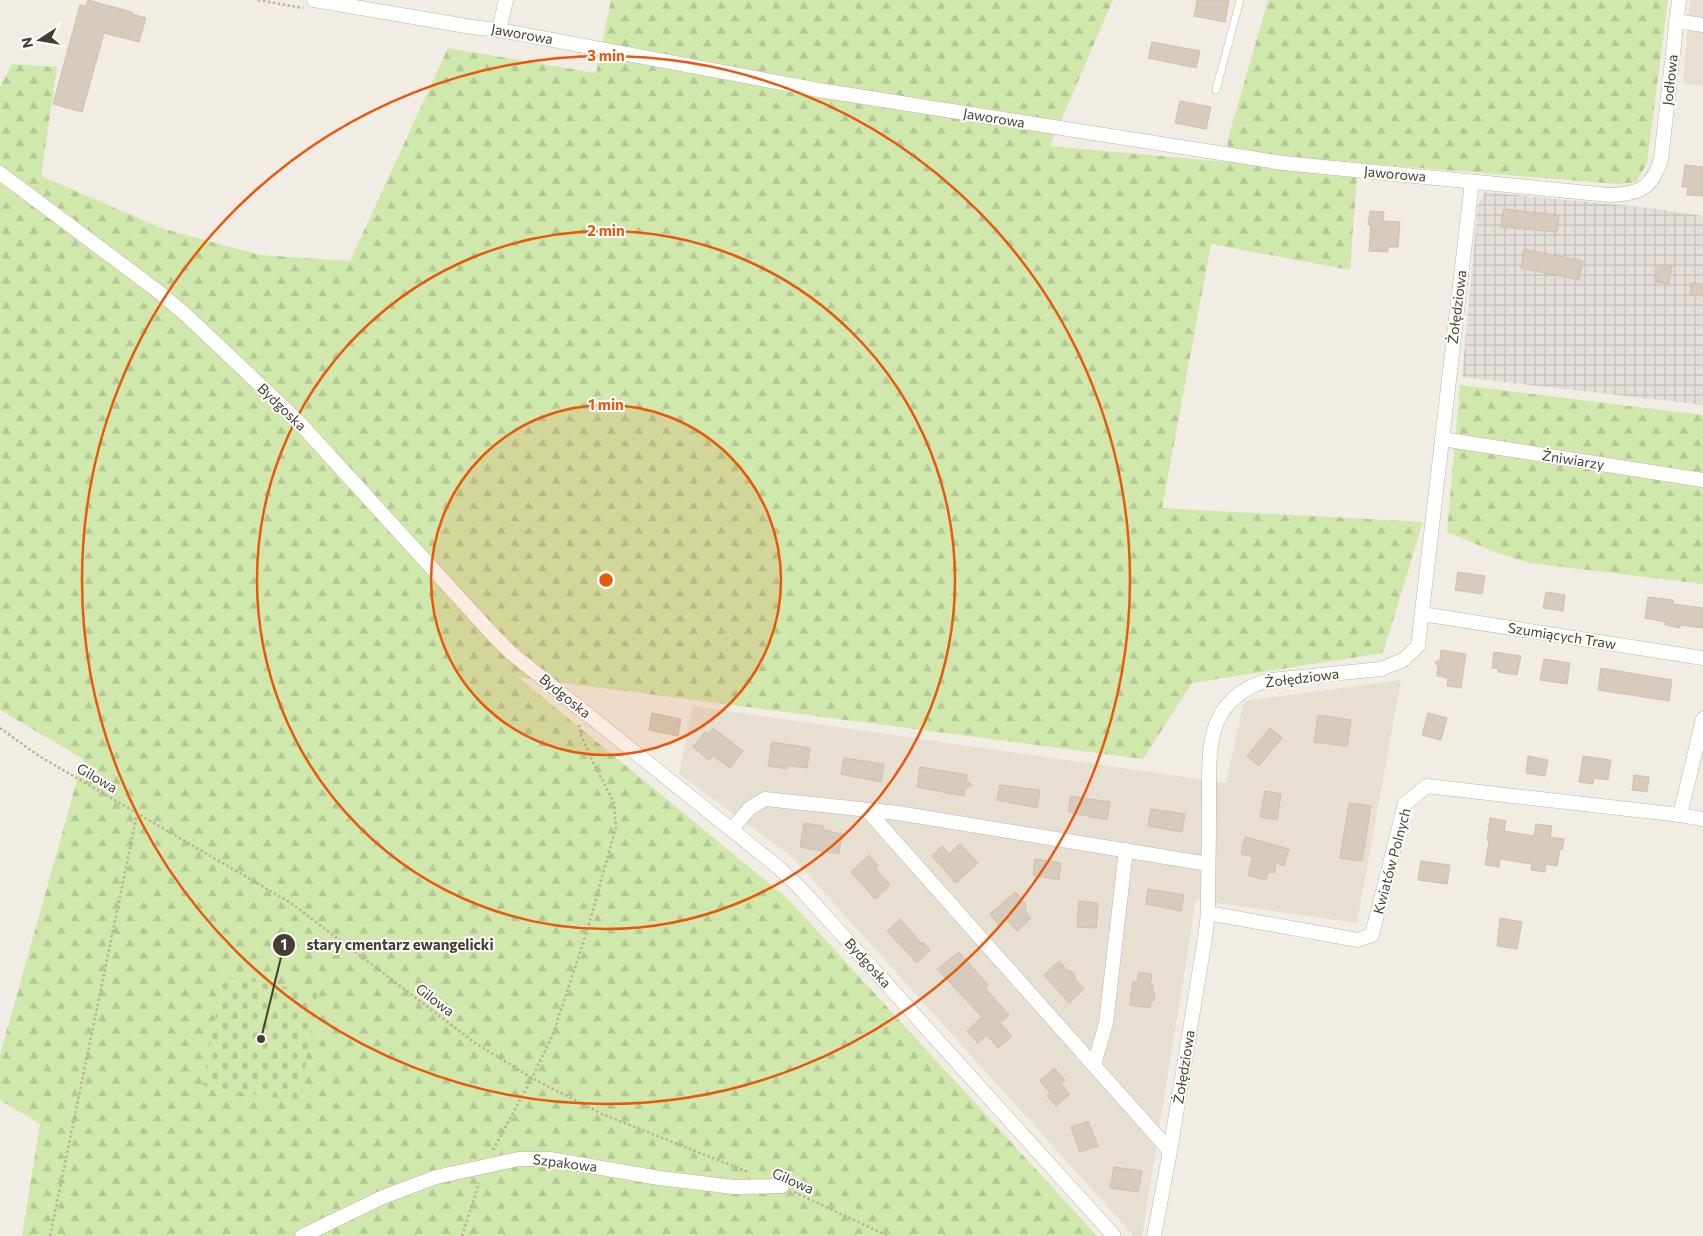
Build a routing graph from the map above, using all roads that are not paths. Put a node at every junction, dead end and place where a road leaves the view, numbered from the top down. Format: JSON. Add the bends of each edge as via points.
{"nodes":[{"id":1,"x":314,"y":0,"type":"edge"},
{"id":2,"x":506,"y":0,"type":"edge"},
{"id":3,"x":1240,"y":0,"type":"edge"},
{"id":4,"x":1678,"y":0,"type":"edge"},
{"id":5,"x":1676,"y":21,"type":"junction"},
{"id":6,"x":1703,"y":25,"type":"edge"},
{"id":7,"x":499,"y":30,"type":"junction"},
{"id":8,"x":1216,"y":90,"type":"dead end"},
{"id":9,"x":1661,"y":159,"type":"joint"},
{"id":10,"x":0,"y":173,"type":"edge"},
{"id":11,"x":1472,"y":182,"type":"junction"},
{"id":12,"x":1442,"y":439,"type":"junction"},
{"id":13,"x":1703,"y":480,"type":"edge"},
{"id":14,"x":1422,"y":614,"type":"junction"},
{"id":15,"x":1703,"y":658,"type":"edge"},
{"id":16,"x":1703,"y":719,"type":"edge"},
{"id":17,"x":867,"y":810,"type":"junction"},
{"id":18,"x":1680,"y":815,"type":"junction"},
{"id":19,"x":1703,"y":819,"type":"edge"},
{"id":20,"x":732,"y":829,"type":"junction"},
{"id":21,"x":1126,"y":850,"type":"junction"},
{"id":22,"x":1208,"y":864,"type":"junction"},
{"id":23,"x":1208,"y":913,"type":"junction"},
{"id":24,"x":1094,"y":1065,"type":"junction"},
{"id":25,"x":1170,"y":1151,"type":"junction"},
{"id":26,"x":782,"y":1186,"type":"road end"},
{"id":27,"x":302,"y":1236,"type":"edge"},
{"id":28,"x":1114,"y":1236,"type":"edge"},
{"id":29,"x":1154,"y":1236,"type":"edge"}],
"edges":[{"from":1,"to":7,"type":"street","name":"Jaworowa"},
{"from":2,"to":7,"type":"street"},
{"from":3,"to":8,"type":"lane"},
{"from":4,"to":5,"type":"street","name":"Jodłowa"},
{"from":5,"to":6,"type":"street"},
{"from":5,"to":9,"type":"street","name":"Jodłowa"},
{"from":7,"to":11,"type":"street","name":"Jaworowa","via":[[819,90],[1274,162]]},
{"from":9,"to":11,"type":"street","name":"Jaworowa","via":[[1653,180],[1646,187],[1625,194]]},
{"from":10,"to":20,"type":"street","name":"Bydgoska","via":[[186,315],[296,419],[511,653]]},
{"from":11,"to":12,"type":"street","name":"Żołędziowa"},
{"from":12,"to":13,"type":"street","name":"Żniwiarzy"},
{"from":12,"to":14,"type":"street","name":"Żołędziowa"},
{"from":14,"to":15,"type":"street","name":"Szumiących Traw"},
{"from":14,"to":22,"type":"street","name":"Żołędziowa","via":[[1418,646],[1404,660],[1381,669],[1270,680],[1248,688],[1228,704],[1220,716],[1212,742]]},
{"from":16,"to":18,"type":"street"},
{"from":17,"to":20,"type":"street","via":[[765,799],[750,808]]},
{"from":17,"to":21,"type":"street"},
{"from":17,"to":24,"type":"street"},
{"from":18,"to":19,"type":"street","name":"Kwiatów Polnych"},
{"from":18,"to":23,"type":"street","name":"Kwiatów Polnych","via":[[1426,786],[1405,804],[1372,935],[1358,940]]},
{"from":20,"to":28,"type":"street","name":"Bydgoska","via":[[799,887]]},
{"from":21,"to":22,"type":"street"},
{"from":21,"to":24,"type":"street","via":[[1106,1023]]},
{"from":22,"to":23,"type":"street","name":"Żołędziowa"},
{"from":23,"to":25,"type":"street","name":"Żołędziowa"},
{"from":24,"to":25,"type":"street"},
{"from":25,"to":29,"type":"street","name":"Żołędziowa"},
{"from":26,"to":27,"type":"street","name":"Szpakowa","via":[[734,1187],[550,1159],[519,1159],[436,1177],[383,1197]]}]}
